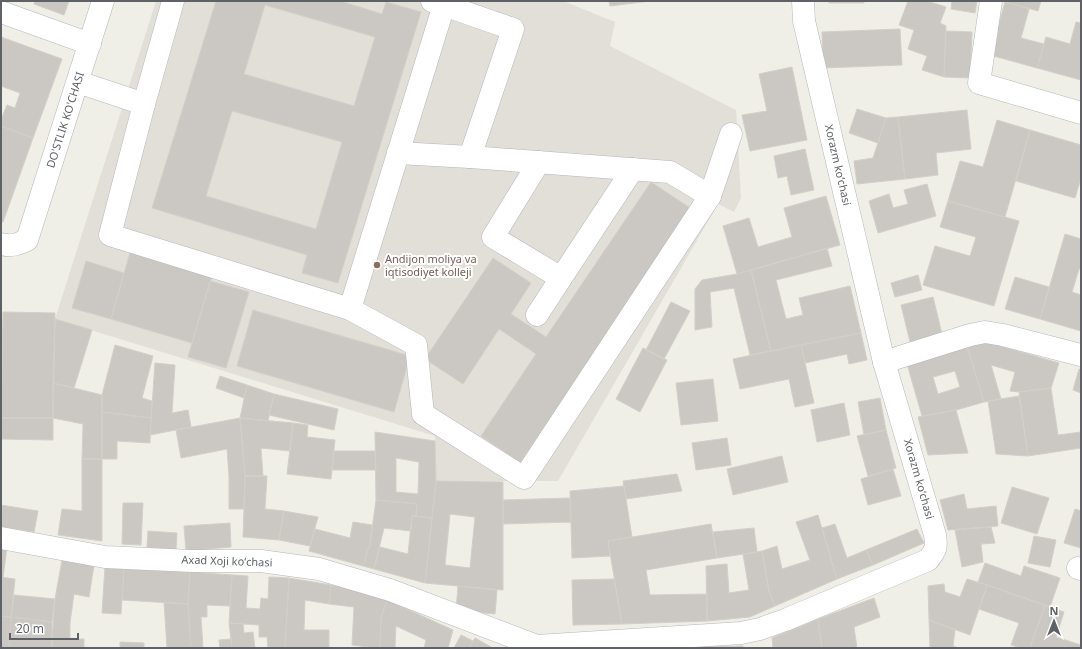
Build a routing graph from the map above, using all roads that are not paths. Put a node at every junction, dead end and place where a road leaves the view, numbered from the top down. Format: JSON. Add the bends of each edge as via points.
{"nodes":[{"id":1,"x":103,"y":1,"type":"edge"},
{"id":2,"x":173,"y":1,"type":"edge"},
{"id":3,"x":803,"y":1,"type":"edge"},
{"id":4,"x":991,"y":1,"type":"edge"},
{"id":5,"x":438,"y":3,"type":"edge"},
{"id":6,"x":1,"y":12,"type":"edge"},
{"id":7,"x":90,"y":44,"type":"junction"},
{"id":8,"x":78,"y":82,"type":"junction"},
{"id":9,"x":144,"y":104,"type":"junction"},
{"id":10,"x":1081,"y":113,"type":"edge"},
{"id":11,"x":731,"y":134,"type":"dead end"},
{"id":12,"x":398,"y":153,"type":"junction"},
{"id":13,"x":470,"y":157,"type":"junction"},
{"id":14,"x":539,"y":162,"type":"junction"},
{"id":15,"x":633,"y":169,"type":"junction"},
{"id":16,"x":710,"y":196,"type":"junction"},
{"id":17,"x":1,"y":244,"type":"edge"},
{"id":18,"x":561,"y":278,"type":"junction"},
{"id":19,"x":350,"y":309,"type":"junction"},
{"id":20,"x":537,"y":315,"type":"dead end"},
{"id":21,"x":1081,"y":355,"type":"edge"},
{"id":22,"x":884,"y":362,"type":"junction"},
{"id":23,"x":1,"y":538,"type":"edge"},
{"id":24,"x":537,"y":648,"type":"edge"}],
"edges":[{"from":1,"to":7,"type":"street","name":"DO'STLIK KO'CHASI"},
{"from":2,"to":9,"type":"street"},
{"from":3,"to":22,"type":"street","name":"Xorazm koʻchasi","via":[[804,21]]},
{"from":4,"to":10,"type":"street","via":[[979,83]]},
{"from":5,"to":12,"type":"street"},
{"from":5,"to":13,"type":"street","via":[[513,29]]},
{"from":6,"to":7,"type":"street"},
{"from":7,"to":8,"type":"street","name":"DO'STLIK KO'CHASI"},
{"from":8,"to":9,"type":"street"},
{"from":8,"to":17,"type":"street","name":"DO'STLIK KO'CHASI","via":[[27,240],[18,244]]},
{"from":9,"to":19,"type":"street","via":[[110,235]]},
{"from":11,"to":16,"type":"street"},
{"from":12,"to":13,"type":"street"},
{"from":12,"to":19,"type":"street"},
{"from":13,"to":14,"type":"street"},
{"from":14,"to":15,"type":"street"},
{"from":14,"to":18,"type":"street","via":[[493,237]]},
{"from":15,"to":16,"type":"street","via":[[670,172]]},
{"from":15,"to":18,"type":"street"},
{"from":16,"to":19,"type":"street","via":[[524,478],[423,414],[416,345]]},
{"from":18,"to":20,"type":"street"},
{"from":21,"to":22,"type":"street","via":[[985,332]]},
{"from":22,"to":24,"type":"street","name":"Xorazm koʻchasi","via":[[935,535],[935,552],[928,560],[760,629]]},
{"from":23,"to":24,"type":"street","name":"Axad Xoji koʻchasi","via":[[105,557],[261,561],[319,569],[390,590]]}]}
